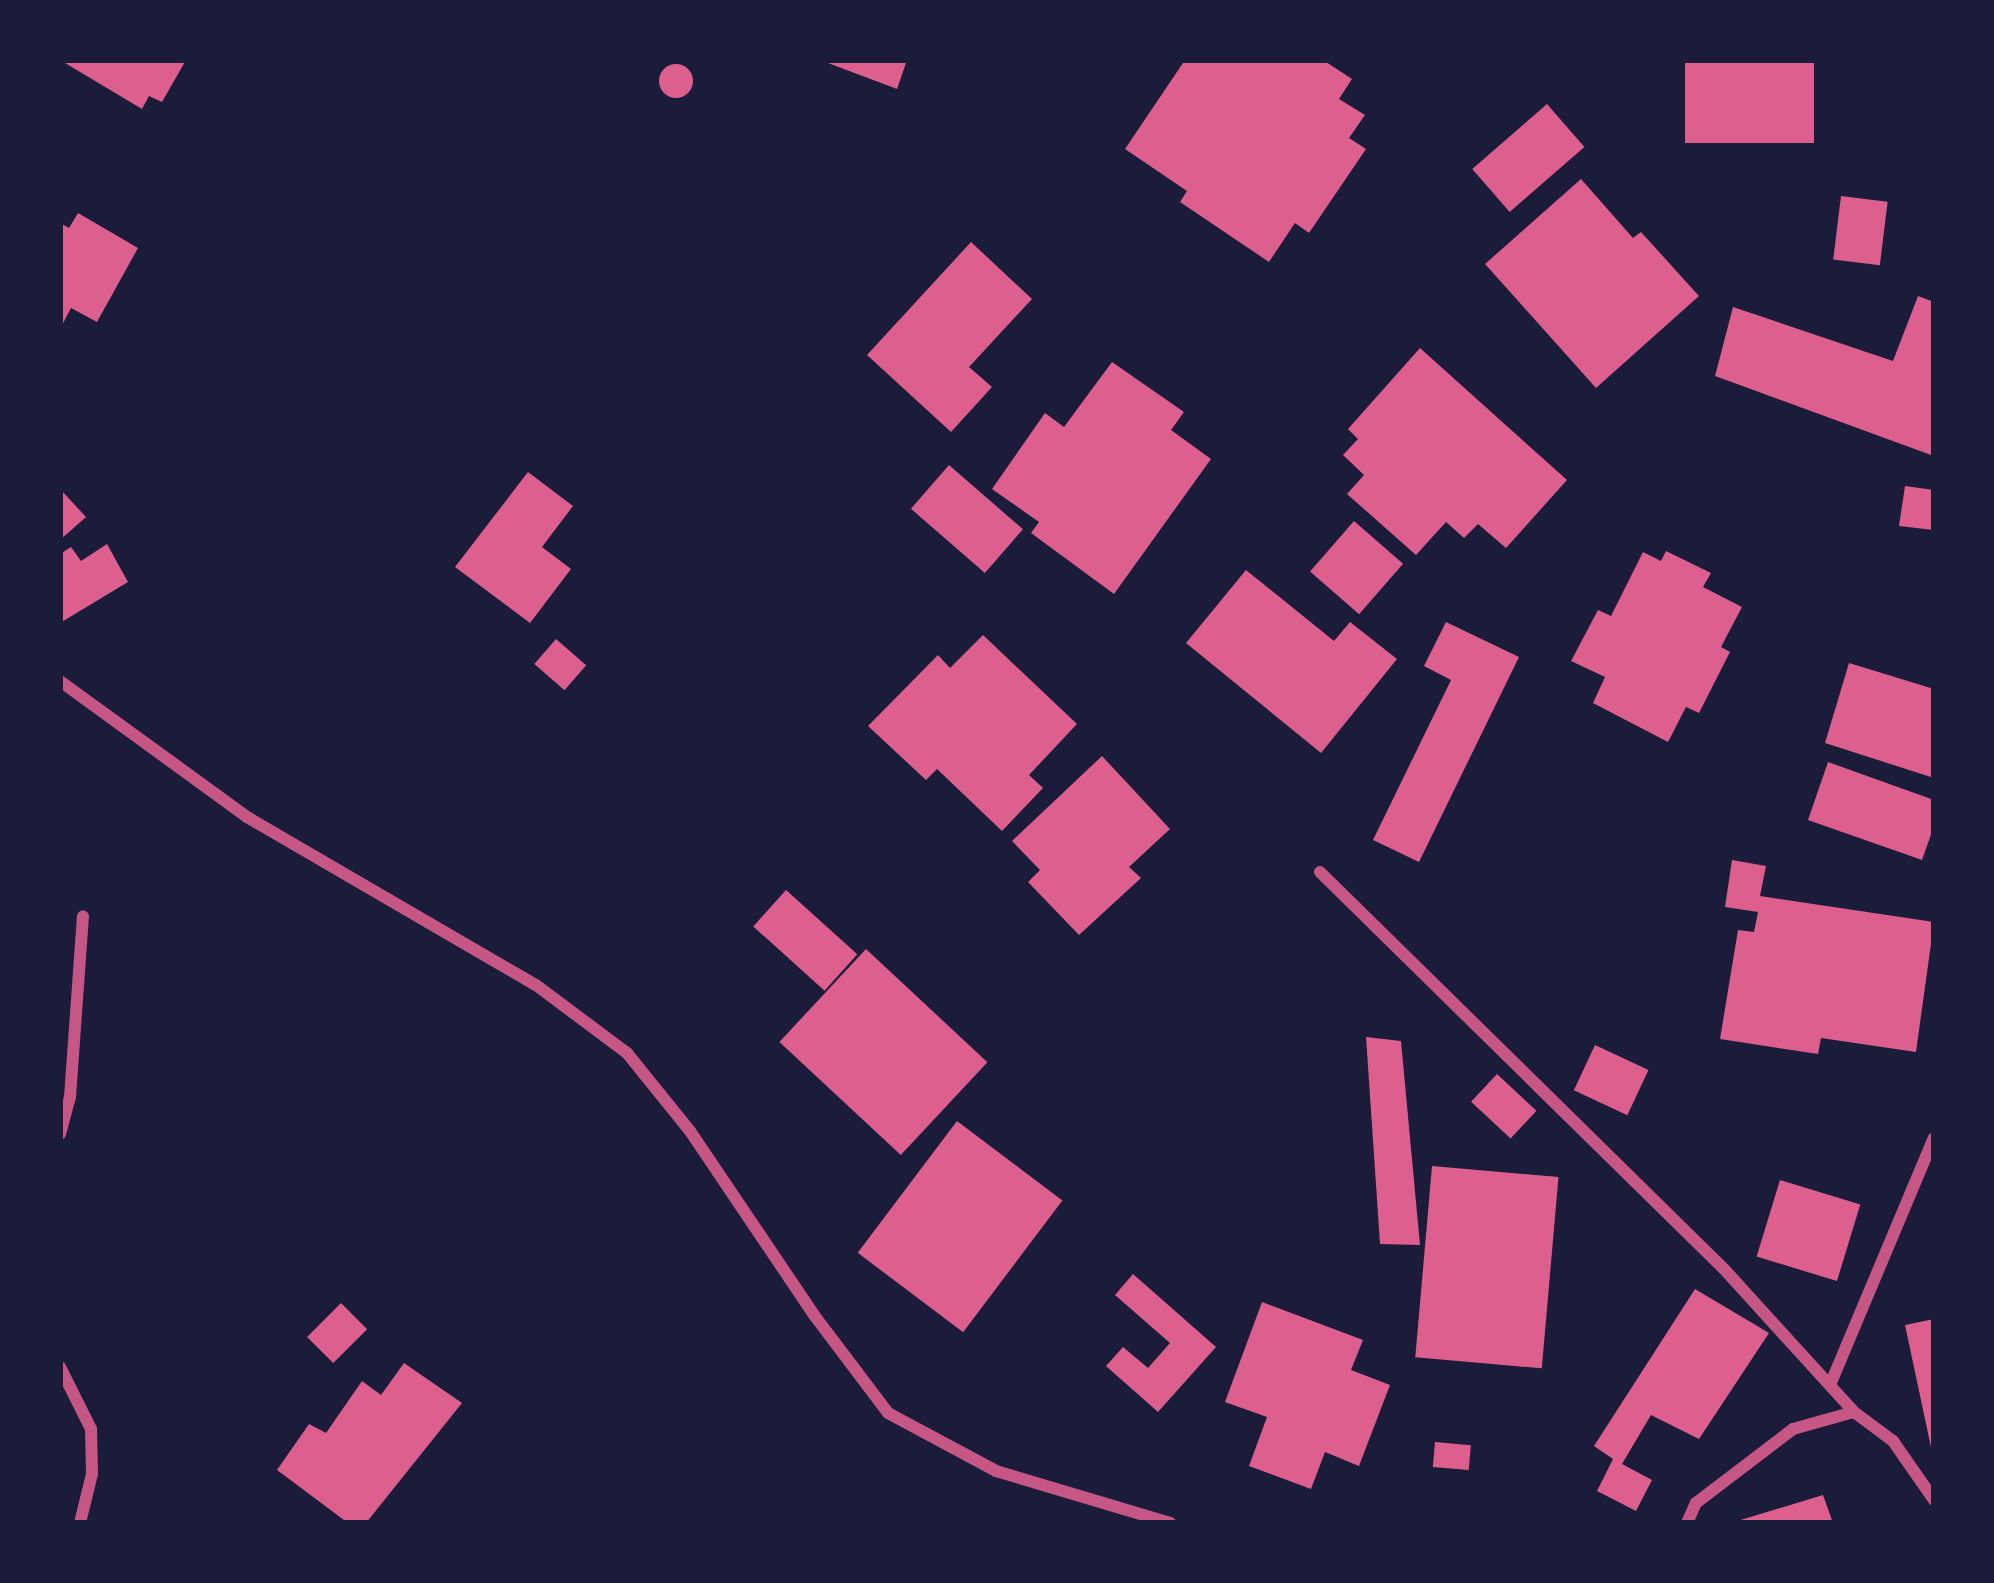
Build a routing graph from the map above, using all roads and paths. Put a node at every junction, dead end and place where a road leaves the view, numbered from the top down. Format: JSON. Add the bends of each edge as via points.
{"nodes":[{"id":1,"x":61,"y":682,"type":"edge"},
{"id":2,"x":1320,"y":872,"type":"dead end"},
{"id":3,"x":83,"y":916,"type":"dead end"},
{"id":4,"x":60,"y":1134,"type":"edge"},
{"id":5,"x":1934,"y":1138,"type":"edge"},
{"id":6,"x":60,"y":1367,"type":"edge"},
{"id":7,"x":1830,"y":1385,"type":"junction"},
{"id":8,"x":1854,"y":1412,"type":"junction"},
{"id":9,"x":1934,"y":1500,"type":"edge"},
{"id":10,"x":80,"y":1523,"type":"edge"},
{"id":11,"x":1170,"y":1523,"type":"edge"},
{"id":12,"x":1688,"y":1523,"type":"edge"}],
"edges":[{"from":1,"to":11,"type":"street","via":[[248,817],[536,985],[627,1053],[888,1414],[996,1471]]},
{"from":2,"to":7,"type":"street","via":[[1724,1269]]},
{"from":3,"to":4,"type":"street","via":[[70,1097]]},
{"from":5,"to":7,"type":"street"},
{"from":6,"to":10,"type":"street","via":[[91,1429],[92,1474]]},
{"from":7,"to":8,"type":"street"},
{"from":8,"to":9,"type":"street","via":[[1893,1441]]},
{"from":8,"to":12,"type":"street","via":[[1793,1429],[1696,1502]]}]}
